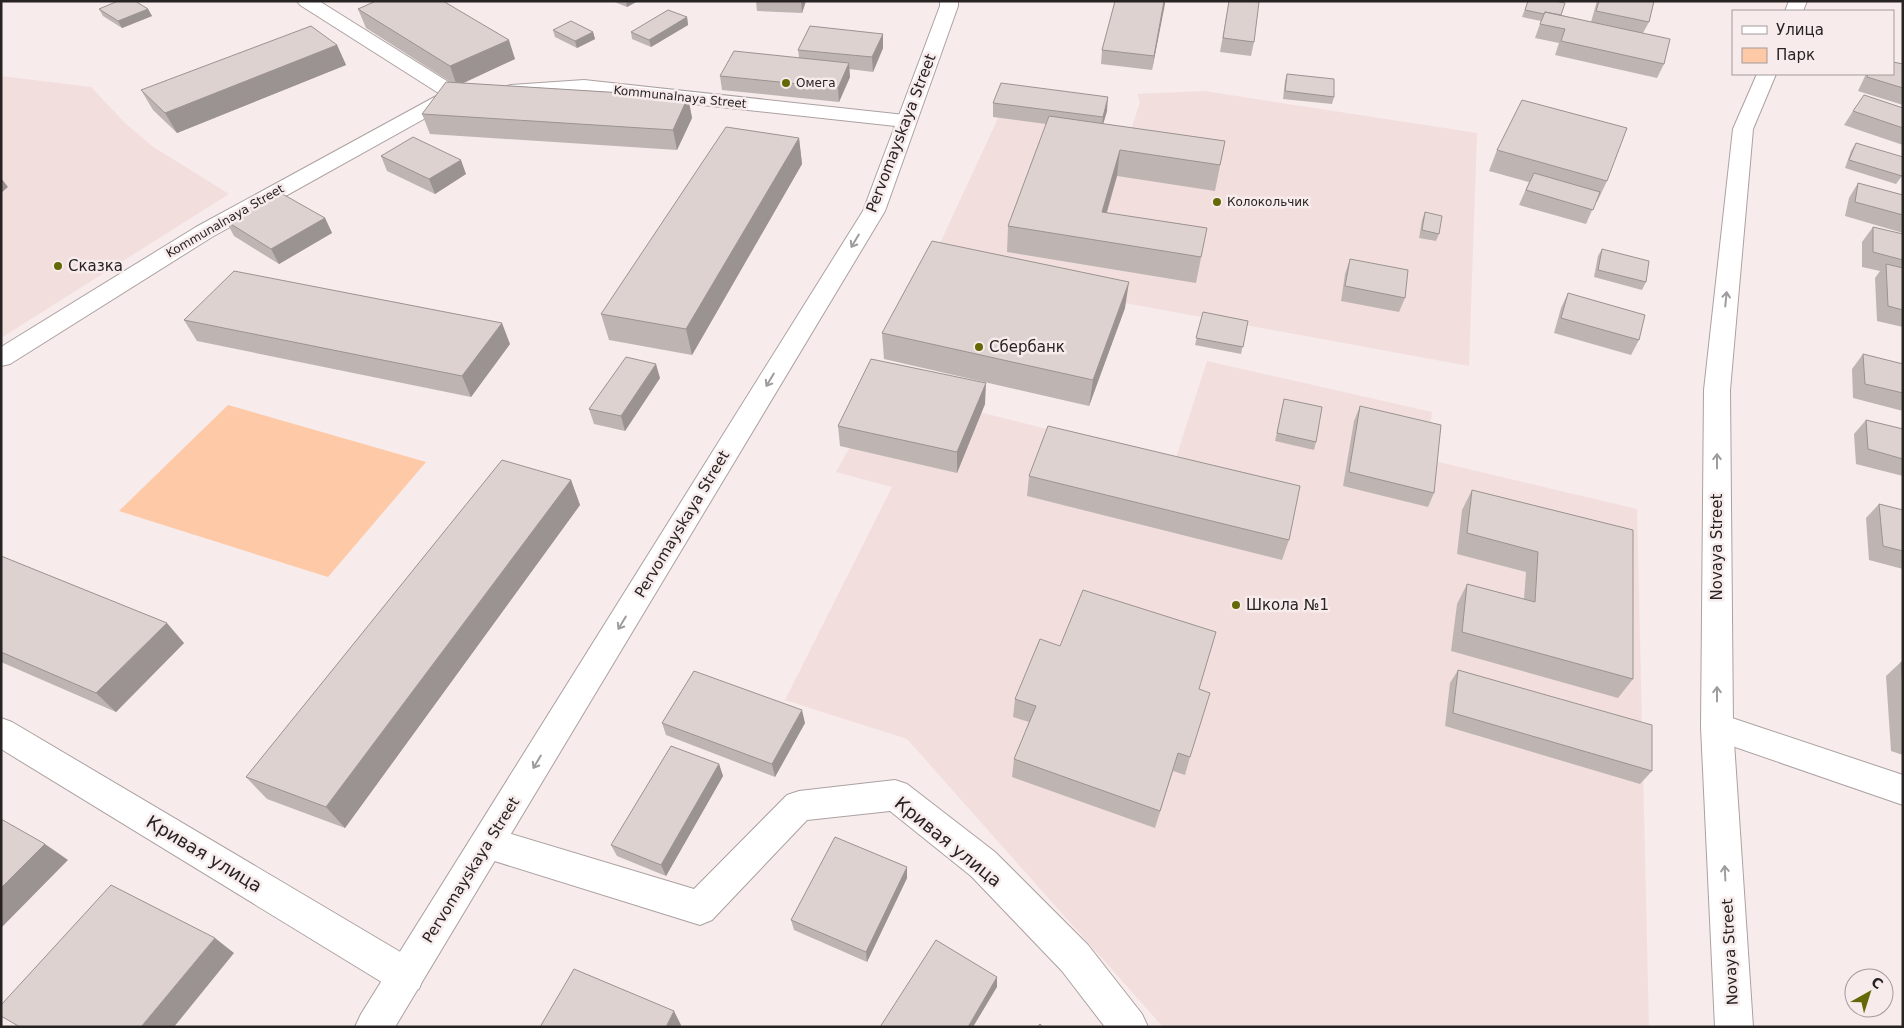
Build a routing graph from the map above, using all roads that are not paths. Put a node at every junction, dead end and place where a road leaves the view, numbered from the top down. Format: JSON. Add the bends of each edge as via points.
{"nodes":[{"id":1,"x":306,"y":1,"type":"edge"},
{"id":2,"x":949,"y":1,"type":"edge"},
{"id":3,"x":1766,"y":75,"type":"edge"},
{"id":4,"x":473,"y":93,"type":"junction"},
{"id":5,"x":905,"y":121,"type":"junction"},
{"id":6,"x":1,"y":358,"type":"edge"},
{"id":7,"x":1717,"y":727,"type":"junction"},
{"id":8,"x":1,"y":732,"type":"edge"},
{"id":9,"x":1903,"y":790,"type":"edge"},
{"id":10,"x":488,"y":843,"type":"junction"},
{"id":11,"x":406,"y":976,"type":"junction"},
{"id":12,"x":374,"y":1027,"type":"edge"},
{"id":13,"x":1129,"y":1027,"type":"edge"},
{"id":14,"x":1734,"y":1027,"type":"edge"}],
"edges":[{"from":1,"to":4,"type":"street"},
{"from":2,"to":5,"type":"street","name":"Pervomayskaya Street"},
{"from":7,"to":3,"type":"street","name":"Novaya Street","one_way":true,"via":[[1717,390],[1743,128]]},
{"from":4,"to":5,"type":"street","name":"Kommunalnaya Street","via":[[584,86]]},
{"from":4,"to":6,"type":"street","name":"Kommunalnaya Street","via":[[204,232]]},
{"from":5,"to":10,"type":"street","name":"Pervomayskaya Street","one_way":true,"via":[[874,211]]},
{"from":7,"to":9,"type":"street"},
{"from":14,"to":7,"type":"street","name":"Novaya Street","one_way":true},
{"from":8,"to":11,"type":"street","name":"Кривая улица"},
{"from":10,"to":11,"type":"street","name":"Pervomayskaya Street"},
{"from":10,"to":13,"type":"street","name":"Кривая улица","via":[[700,908],[799,806],[895,795],[983,864],[1075,958]]},
{"from":11,"to":12,"type":"street","name":"Pervomayskaya Street"}]}
